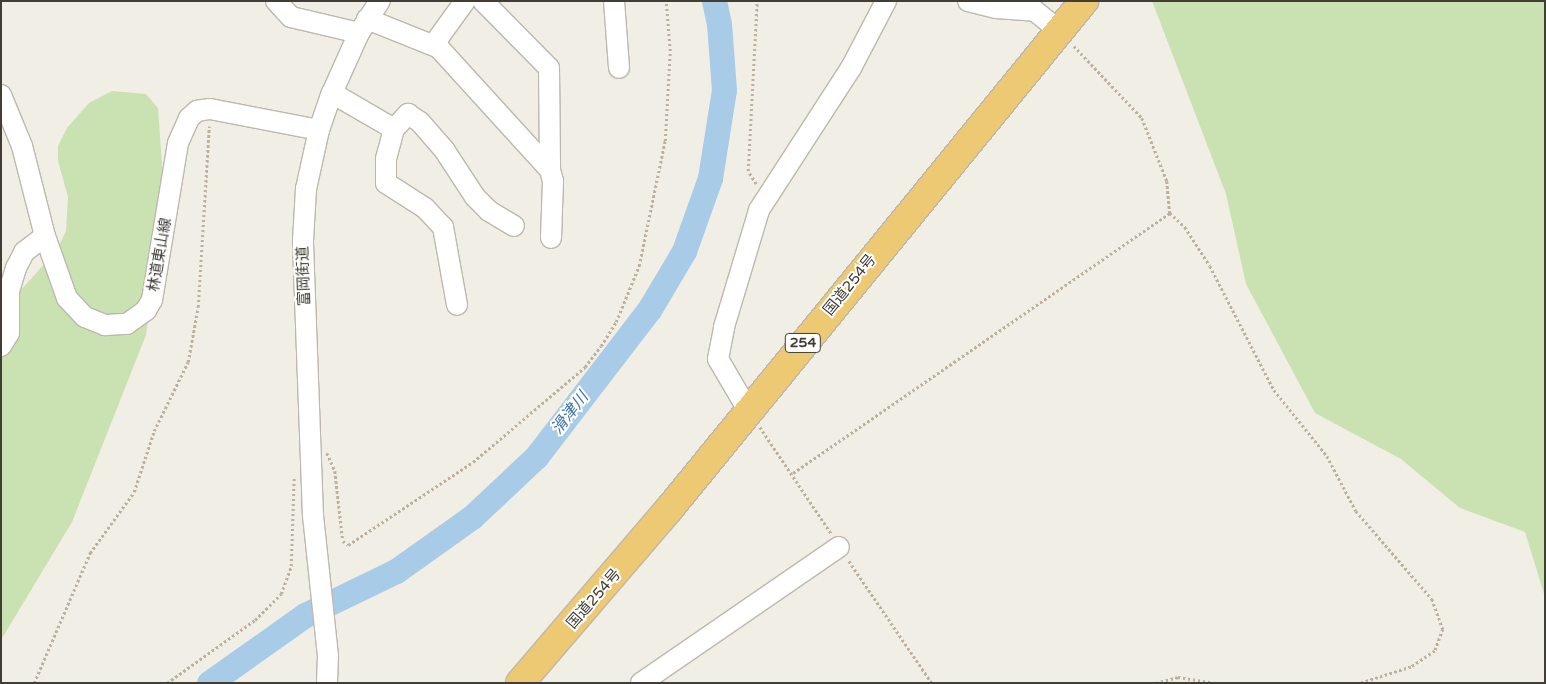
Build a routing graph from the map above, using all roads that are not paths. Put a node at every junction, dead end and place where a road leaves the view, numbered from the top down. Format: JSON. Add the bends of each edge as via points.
{"nodes":[{"id":1,"x":276,"y":1,"type":"edge"},
{"id":2,"x":380,"y":1,"type":"edge"},
{"id":3,"x":465,"y":1,"type":"edge"},
{"id":4,"x":483,"y":1,"type":"edge"},
{"id":5,"x":614,"y":1,"type":"edge"},
{"id":6,"x":886,"y":1,"type":"edge"},
{"id":7,"x":968,"y":1,"type":"edge"},
{"id":8,"x":1084,"y":1,"type":"edge"},
{"id":9,"x":363,"y":26,"type":"junction"},
{"id":10,"x":1060,"y":31,"type":"junction"},
{"id":11,"x":434,"y":44,"type":"junction"},
{"id":12,"x":619,"y":68,"type":"dead end"},
{"id":13,"x":332,"y":93,"type":"junction"},
{"id":14,"x":1,"y":96,"type":"edge"},
{"id":15,"x":394,"y":129,"type":"junction"},
{"id":16,"x":319,"y":130,"type":"junction"},
{"id":17,"x":550,"y":170,"type":"junction"},
{"id":18,"x":514,"y":226,"type":"dead end"},
{"id":19,"x":45,"y":236,"type":"junction"},
{"id":20,"x":551,"y":238,"type":"dead end"},
{"id":21,"x":457,"y":306,"type":"dead end"},
{"id":22,"x":1,"y":346,"type":"edge"},
{"id":23,"x":748,"y":410,"type":"junction"},
{"id":24,"x":840,"y":547,"type":"dead end"},
{"id":25,"x":328,"y":679,"type":"edge"},
{"id":26,"x":520,"y":683,"type":"edge"},
{"id":27,"x":641,"y":683,"type":"edge"}],
"edges":[{"from":1,"to":9,"type":"street","via":[[290,17]]},
{"from":2,"to":9,"type":"street","name":"富岡街道"},
{"from":3,"to":11,"type":"street"},
{"from":4,"to":17,"type":"street","via":[[549,68]]},
{"from":5,"to":12,"type":"street"},
{"from":6,"to":23,"type":"street","via":[[824,113],[765,197],[724,326],[718,359]]},
{"from":7,"to":10,"type":"street","via":[[996,8],[1035,11]]},
{"from":8,"to":10,"type":"highway","name":"国道254号","number":"254"},
{"from":9,"to":11,"type":"street"},
{"from":9,"to":13,"type":"street","name":"富岡街道"},
{"from":10,"to":23,"type":"highway","name":"国道254号","number":"254"},
{"from":11,"to":17,"type":"street"},
{"from":13,"to":15,"type":"street"},
{"from":13,"to":16,"type":"street","name":"富岡街道"},
{"from":14,"to":19,"type":"street","name":"林道東山線","via":[[22,146]]},
{"from":15,"to":18,"type":"street","via":[[408,114],[420,122],[445,151],[475,197],[489,211]]},
{"from":15,"to":21,"type":"street","via":[[386,159],[386,183],[425,208],[443,227]]},
{"from":16,"to":19,"type":"street","name":"林道東山線","via":[[210,109],[197,111],[183,127],[178,143],[156,288],[152,300],[138,318],[128,324],[105,325],[76,310],[58,278]]},
{"from":16,"to":25,"type":"street","name":"富岡街道","via":[[306,189],[303,241],[318,567]]},
{"from":17,"to":20,"type":"street","via":[[553,181]]},
{"from":19,"to":22,"type":"street","via":[[24,252],[16,268],[9,290],[9,333]]},
{"from":23,"to":26,"type":"highway","name":"国道254号","number":"254","via":[[618,571]]},
{"from":24,"to":27,"type":"street"}]}
